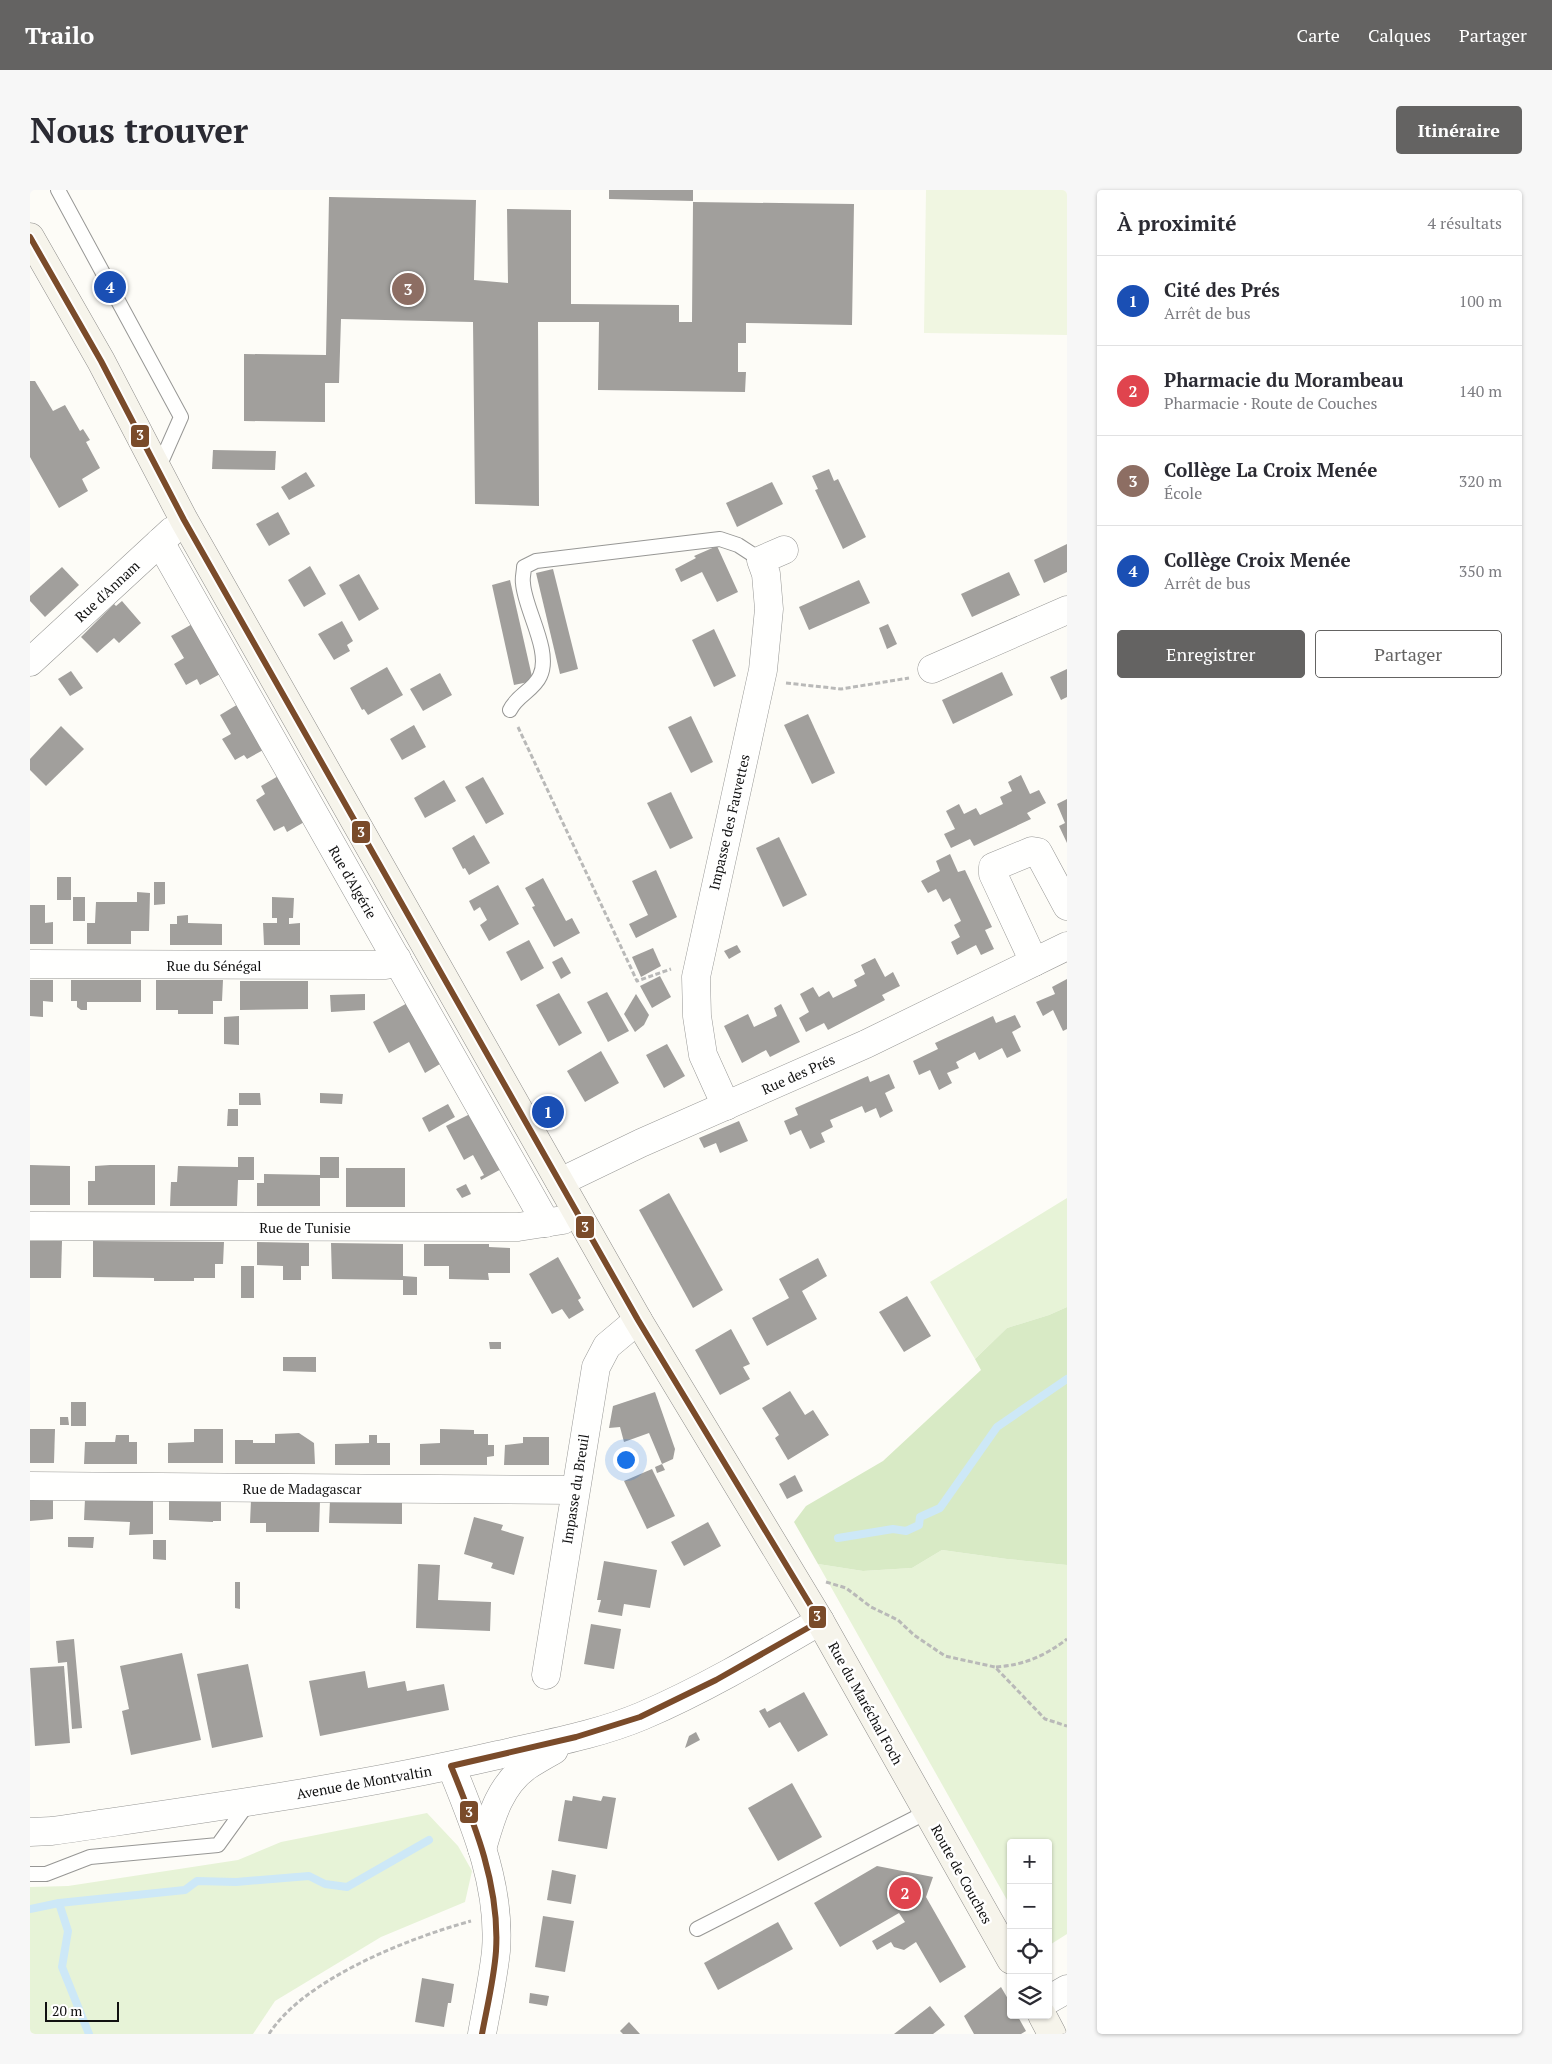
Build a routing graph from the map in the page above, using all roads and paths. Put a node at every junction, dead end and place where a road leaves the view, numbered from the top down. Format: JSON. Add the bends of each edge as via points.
{"nodes":[{"id":1,"x":58,"y":190,"type":"edge"},
{"id":2,"x":32,"y":246,"type":"edge"},
{"id":3,"x":158,"y":470,"type":"junction"},
{"id":4,"x":184,"y":520,"type":"junction"},
{"id":5,"x":160,"y":542,"type":"junction"},
{"id":6,"x":772,"y":555,"type":"joint"},
{"id":7,"x":1067,"y":610,"type":"edge"},
{"id":8,"x":30,"y":662,"type":"edge"},
{"id":9,"x":932,"y":669,"type":"joint"},
{"id":10,"x":760,"y":681,"type":"junction"},
{"id":11,"x":510,"y":710,"type":"joint"},
{"id":12,"x":1067,"y":906,"type":"edge"},
{"id":13,"x":1067,"y":946,"type":"edge"},
{"id":14,"x":397,"y":959,"type":"junction"},
{"id":15,"x":1034,"y":962,"type":"junction"},
{"id":16,"x":30,"y":964,"type":"edge"},
{"id":17,"x":698,"y":969,"type":"junction"},
{"id":18,"x":726,"y":1106,"type":"junction"},
{"id":19,"x":560,"y":1182,"type":"junction"},
{"id":20,"x":578,"y":1213,"type":"junction"},
{"id":21,"x":546,"y":1222,"type":"junction"},
{"id":22,"x":30,"y":1226,"type":"edge"},
{"id":23,"x":638,"y":1320,"type":"junction"},
{"id":24,"x":30,"y":1486,"type":"edge"},
{"id":25,"x":575,"y":1490,"type":"junction"},
{"id":26,"x":804,"y":1595,"type":"junction"},
{"id":27,"x":820,"y":1622,"type":"junction"},
{"id":28,"x":1067,"y":1639,"type":"edge"},
{"id":29,"x":995,"y":1667,"type":"junction"},
{"id":30,"x":546,"y":1675,"type":"dead end"},
{"id":31,"x":1067,"y":1726,"type":"edge"},
{"id":32,"x":576,"y":1737,"type":"junction"},
{"id":33,"x":451,"y":1766,"type":"junction"},
{"id":34,"x":914,"y":1788,"type":"joint"},
{"id":35,"x":249,"y":1802,"type":"junction"},
{"id":36,"x":927,"y":1812,"type":"junction"},
{"id":37,"x":30,"y":1832,"type":"edge"},
{"id":38,"x":482,"y":1849,"type":"junction"},
{"id":39,"x":30,"y":1874,"type":"edge"},
{"id":40,"x":495,"y":1914,"type":"junction"},
{"id":41,"x":697,"y":1929,"type":"dead end"},
{"id":42,"x":1007,"y":1953,"type":"edge"},
{"id":43,"x":1067,"y":1989,"type":"edge"},
{"id":44,"x":1052,"y":1998,"type":"edge"},
{"id":45,"x":1044,"y":2019,"type":"edge"},
{"id":46,"x":269,"y":2034,"type":"edge"},
{"id":47,"x":482,"y":2034,"type":"edge"},
{"id":48,"x":1052,"y":2034,"type":"edge"}],
"edges":[{"from":1,"to":3,"type":"lane","via":[[182,417]]},
{"from":2,"to":3,"type":"main road","name":"Rue du Maréchal Foch","via":[[101,361]]},
{"from":3,"to":4,"type":"main road","name":"Rue du Maréchal Foch"},
{"from":4,"to":5,"type":"street","name":"Rue d'Annam"},
{"from":4,"to":19,"type":"main road","name":"Rue du Maréchal Foch"},
{"from":5,"to":8,"type":"street","name":"Rue d'Annam"},
{"from":5,"to":14,"type":"street","name":"Rue d'Algérie"},
{"from":6,"to":10,"type":"street","name":"Impasse des Fauvettes","via":[[766,574],[770,609]]},
{"from":6,"to":11,"type":"lane","via":[[720,539],[536,560],[524,567],[522,584],[542,655],[541,674]]},
{"from":7,"to":9,"type":"street"},
{"from":9,"to":10,"type":"path","via":[[908,678],[841,689]]},
{"from":10,"to":17,"type":"street","name":"Impasse des Fauvettes"},
{"from":11,"to":17,"type":"path","via":[[637,981],[673,968]]},
{"from":12,"to":15,"type":"street","via":[[1038,852],[1032,851],[993,867],[993,874]]},
{"from":13,"to":15,"type":"street","name":"Rue des Prés"},
{"from":14,"to":16,"type":"street","name":"Rue du Sénégal","via":[[386,965]]},
{"from":14,"to":21,"type":"street","name":"Rue d'Algérie"},
{"from":15,"to":18,"type":"street","name":"Rue des Prés","via":[[866,1044]]},
{"from":17,"to":18,"type":"street","name":"Impasse des Fauvettes","via":[[697,1016],[703,1056]]},
{"from":18,"to":19,"type":"street","name":"Rue des Prés"},
{"from":19,"to":20,"type":"main road","name":"Rue du Maréchal Foch"},
{"from":20,"to":21,"type":"street","name":"Rue de Tunisie","via":[[567,1219]]},
{"from":20,"to":23,"type":"main road","name":"Rue du Maréchal Foch"},
{"from":21,"to":22,"type":"street","name":"Rue de Tunisie","via":[[518,1227]]},
{"from":23,"to":25,"type":"street","name":"Impasse du Breuil","via":[[607,1346],[596,1367]]},
{"from":23,"to":26,"type":"main road","name":"Rue du Maréchal Foch"},
{"from":24,"to":25,"type":"street","name":"Rue de Madagascar"},
{"from":25,"to":30,"type":"street","name":"Impasse du Breuil"},
{"from":26,"to":27,"type":"main road","name":"Rue du Maréchal Foch"},
{"from":26,"to":29,"type":"path","via":[[827,1581],[846,1588],[871,1607],[898,1620],[945,1656]]},
{"from":27,"to":32,"type":"street","name":"Avenue de Montvaltin","via":[[649,1713]]},
{"from":27,"to":34,"type":"main road","name":"Rue du Maréchal Foch"},
{"from":28,"to":29,"type":"path","via":[[1034,1660]]},
{"from":29,"to":31,"type":"path","via":[[1045,1719]]},
{"from":32,"to":33,"type":"street","name":"Avenue de Montvaltin"},
{"from":32,"to":38,"type":"street","via":[[526,1766],[504,1790]]},
{"from":33,"to":35,"type":"street","name":"Avenue de Montvaltin"},
{"from":33,"to":38,"type":"street"},
{"from":34,"to":36,"type":"main road","name":"Route de Couches"},
{"from":35,"to":37,"type":"street","name":"Avenue de Montvaltin"},
{"from":35,"to":39,"type":"lane","via":[[218,1845],[90,1857],[46,1874]]},
{"from":36,"to":41,"type":"lane"},
{"from":36,"to":42,"type":"main road","name":"Route de Couches"},
{"from":38,"to":40,"type":"street","via":[[490,1876]]},
{"from":40,"to":46,"type":"path","via":[[403,1943],[353,1966],[290,2008]]},
{"from":40,"to":47,"type":"street","via":[[496,1950]]},
{"from":43,"to":44,"type":"street"},
{"from":45,"to":48,"type":"main road"}]}
